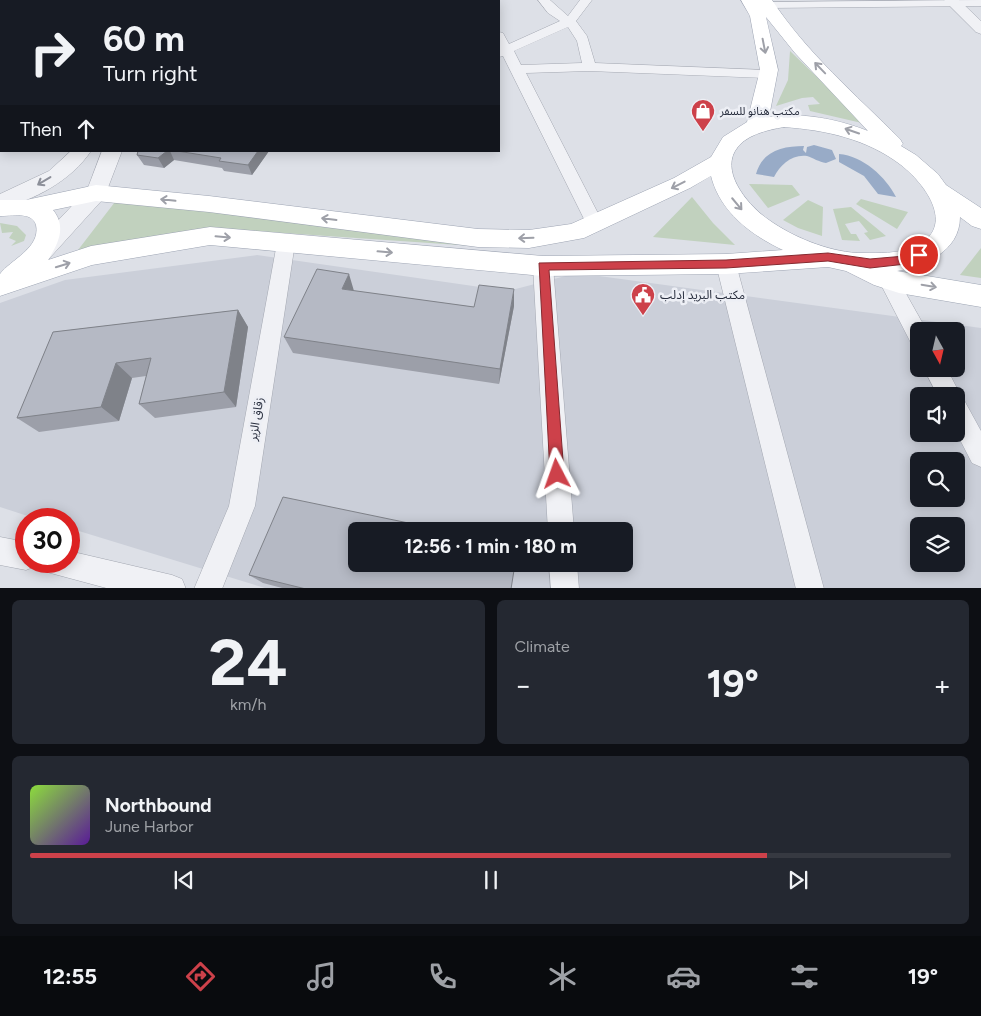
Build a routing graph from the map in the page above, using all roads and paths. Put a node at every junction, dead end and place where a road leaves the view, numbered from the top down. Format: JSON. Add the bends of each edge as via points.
{"nodes":[{"id":1,"x":544,"y":0,"type":"edge"},
{"id":2,"x":586,"y":0,"type":"edge"},
{"id":3,"x":952,"y":1,"type":"edge"},
{"id":4,"x":760,"y":2,"type":"edge"},
{"id":5,"x":981,"y":4,"type":"edge"},
{"id":6,"x":570,"y":22,"type":"junction"},
{"id":7,"x":981,"y":29,"type":"edge"},
{"id":8,"x":503,"y":52,"type":"edge"},
{"id":9,"x":589,"y":67,"type":"junction"},
{"id":10,"x":518,"y":69,"type":"junction"},
{"id":11,"x":767,"y":74,"type":"junction"},
{"id":12,"x":757,"y":126,"type":"junction"},
{"id":13,"x":80,"y":152,"type":"edge"},
{"id":14,"x":112,"y":152,"type":"edge"},
{"id":15,"x":902,"y":154,"type":"junction"},
{"id":16,"x":720,"y":161,"type":"junction"},
{"id":17,"x":940,"y":191,"type":"junction"},
{"id":18,"x":96,"y":193,"type":"junction"},
{"id":19,"x":0,"y":202,"type":"edge"},
{"id":20,"x":0,"y":208,"type":"edge"},
{"id":21,"x":25,"y":208,"type":"junction"},
{"id":22,"x":981,"y":220,"type":"edge"},
{"id":23,"x":594,"y":223,"type":"junction"},
{"id":24,"x":286,"y":243,"type":"junction"},
{"id":25,"x":38,"y":256,"type":"junction"},
{"id":26,"x":839,"y":260,"type":"junction"},
{"id":27,"x":726,"y":264,"type":"junction"},
{"id":28,"x":543,"y":266,"type":"junction"},
{"id":29,"x":888,"y":279,"type":"junction"},
{"id":30,"x":0,"y":284,"type":"edge"},
{"id":31,"x":981,"y":296,"type":"edge"},
{"id":32,"x":911,"y":322,"type":"edge"},
{"id":33,"x":965,"y":425,"type":"edge"},
{"id":34,"x":981,"y":455,"type":"edge"},
{"id":35,"x":560,"y":522,"type":"edge"},
{"id":36,"x":0,"y":551,"type":"edge"},
{"id":37,"x":15,"y":554,"type":"edge"},
{"id":38,"x":80,"y":567,"type":"edge"},
{"id":39,"x":564,"y":572,"type":"edge"},
{"id":40,"x":172,"y":588,"type":"edge"},
{"id":41,"x":208,"y":588,"type":"edge"},
{"id":42,"x":565,"y":588,"type":"edge"},
{"id":43,"x":810,"y":588,"type":"edge"}],
"edges":[{"from":1,"to":6,"type":"street","via":[[550,11]]},
{"from":2,"to":6,"type":"street"},
{"from":3,"to":4,"type":"street"},
{"from":3,"to":5,"type":"street"},
{"from":3,"to":7,"type":"street"},
{"from":4,"to":11,"type":"main road","one_way":true,"via":[[758,16]]},
{"from":15,"to":4,"type":"main road","one_way":true},
{"from":6,"to":8,"type":"street"},
{"from":6,"to":9,"type":"street","via":[[583,37]]},
{"from":8,"to":10,"type":"street"},
{"from":9,"to":10,"type":"street"},
{"from":9,"to":11,"type":"street"},
{"from":10,"to":23,"type":"street"},
{"from":11,"to":12,"type":"main road"},
{"from":15,"to":12,"type":"main road","one_way":true,"via":[[874,139],[812,122]]},
{"from":12,"to":16,"type":"main road","via":[[739,134],[726,146]]},
{"from":13,"to":19,"type":"street","one_way":true,"via":[[75,162],[36,186]]},
{"from":14,"to":18,"type":"street"},
{"from":15,"to":17,"type":"main road","via":[[926,173]]},
{"from":16,"to":23,"type":"main road","one_way":true,"via":[[682,183]]},
{"from":16,"to":26,"type":"main road","one_way":true,"via":[[722,181],[734,203],[758,225],[790,244]]},
{"from":17,"to":22,"type":"main road"},
{"from":17,"to":26,"type":"main road","via":[[948,210],[947,232],[932,249],[906,260],[870,264]]},
{"from":18,"to":21,"type":"main road"},
{"from":23,"to":18,"type":"main road","one_way":true,"via":[[575,232],[529,239],[478,238]]},
{"from":18,"to":25,"type":"street"},
{"from":20,"to":21,"type":"main road"},
{"from":21,"to":25,"type":"main road","via":[[41,213],[50,224],[49,238]]},
{"from":24,"to":28,"type":"main road","one_way":true},
{"from":30,"to":24,"type":"main road","one_way":true,"via":[[91,256],[210,236]]},
{"from":24,"to":41,"type":"street","name":"زقاق الزير","via":[[242,506]]},
{"from":25,"to":30,"type":"main road"},
{"from":26,"to":27,"type":"main road"},
{"from":26,"to":29,"type":"main road"},
{"from":27,"to":28,"type":"main road"},
{"from":27,"to":43,"type":"street"},
{"from":28,"to":35,"type":"street"},
{"from":29,"to":31,"type":"main road","one_way":true},
{"from":29,"to":32,"type":"street"},
{"from":33,"to":34,"type":"street"},
{"from":36,"to":37,"type":"street"},
{"from":38,"to":40,"type":"street"},
{"from":39,"to":42,"type":"street"}]}
